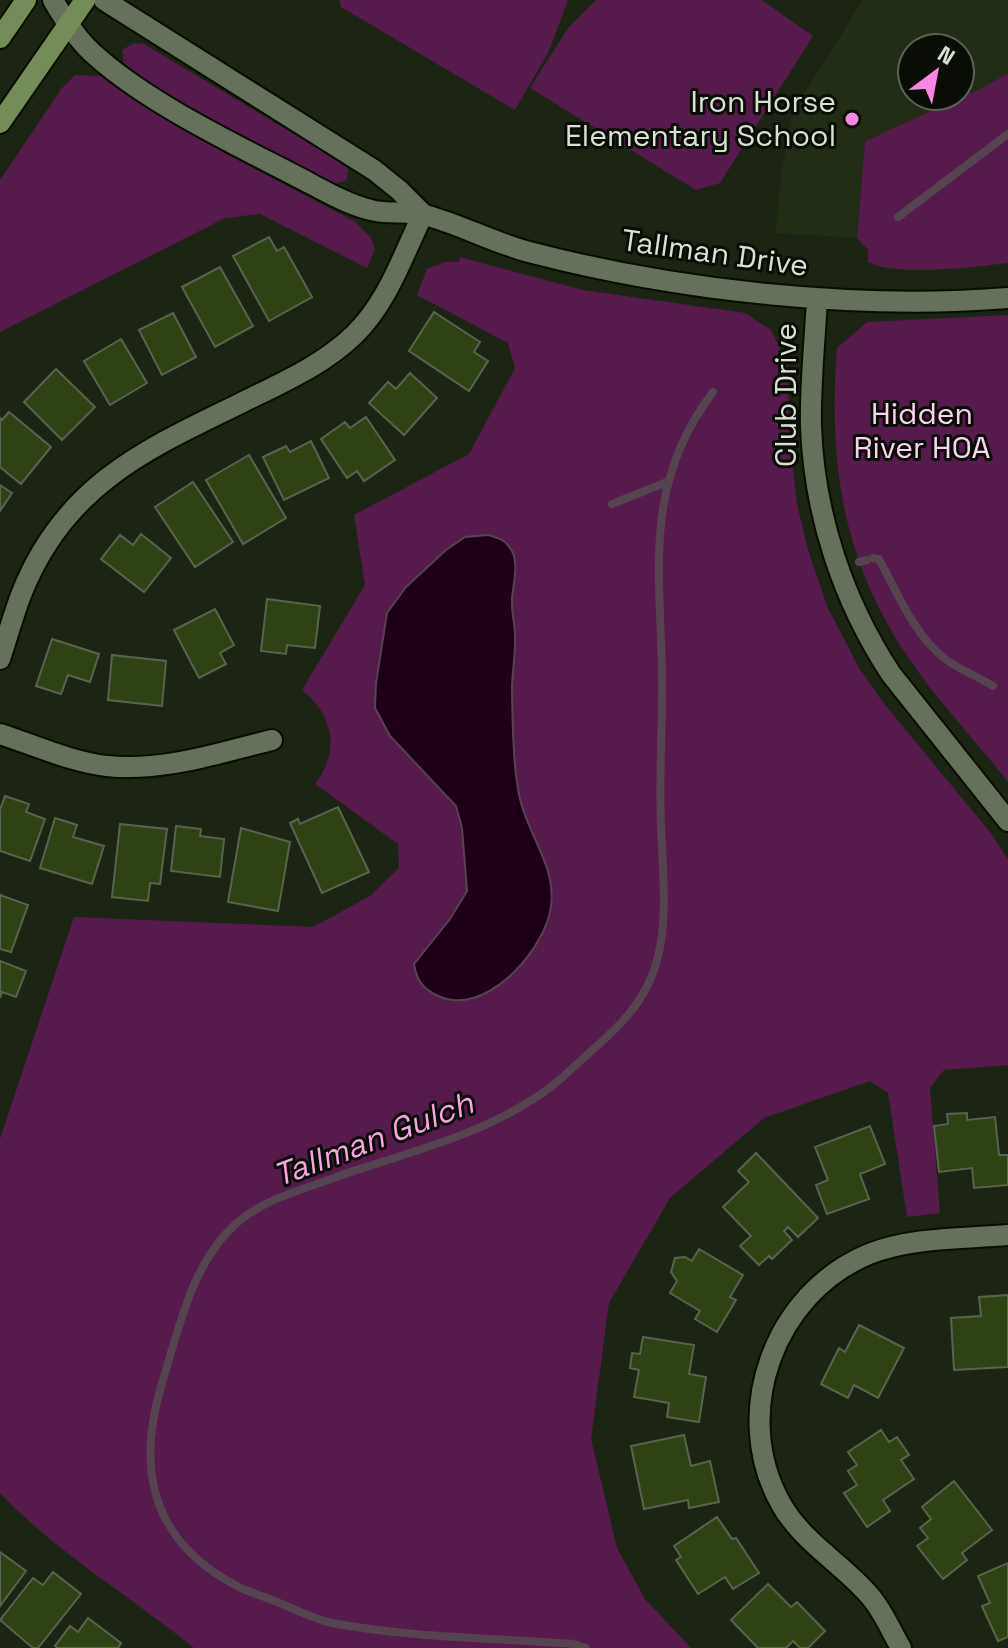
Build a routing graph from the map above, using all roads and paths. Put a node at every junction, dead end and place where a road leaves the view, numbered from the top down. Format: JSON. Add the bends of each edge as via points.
{"nodes":[{"id":1,"x":26,"y":0,"type":"edge"},
{"id":2,"x":53,"y":0,"type":"edge"},
{"id":3,"x":85,"y":0,"type":"edge"},
{"id":4,"x":104,"y":0,"type":"edge"},
{"id":5,"x":67,"y":26,"type":"junction"},
{"id":6,"x":0,"y":38,"type":"edge"},
{"id":7,"x":0,"y":123,"type":"edge"},
{"id":8,"x":423,"y":214,"type":"junction"},
{"id":9,"x":817,"y":298,"type":"junction"},
{"id":10,"x":1008,"y":298,"type":"edge"},
{"id":11,"x":0,"y":659,"type":"edge"},
{"id":12,"x":0,"y":734,"type":"edge"},
{"id":13,"x":272,"y":740,"type":"dead end"},
{"id":14,"x":1008,"y":821,"type":"edge"},
{"id":15,"x":1008,"y":1235,"type":"edge"},
{"id":16,"x":901,"y":1648,"type":"edge"}],
"edges":[{"from":1,"to":6,"type":"main road"},
{"from":2,"to":5,"type":"street","name":"Tallman Drive"},
{"from":3,"to":5,"type":"main road"},
{"from":4,"to":8,"type":"street","name":"Tallman Drive","via":[[374,170]]},
{"from":5,"to":7,"type":"main road"},
{"from":5,"to":8,"type":"street","name":"Tallman Drive","via":[[96,57],[232,143],[370,210]]},
{"from":8,"to":9,"type":"street","name":"Tallman Drive","via":[[561,260],[714,287]]},
{"from":8,"to":11,"type":"street","via":[[377,307],[339,348],[300,374],[141,453],[86,496],[41,553]]},
{"from":9,"to":10,"type":"street","name":"Tallman Drive"},
{"from":9,"to":14,"type":"street","name":"Club Drive","via":[[813,460],[846,588],[891,674]]},
{"from":12,"to":13,"type":"street","via":[[83,761],[131,767],[176,763]]},
{"from":15,"to":16,"type":"street","via":[[888,1247],[839,1270],[800,1306],[771,1356],[761,1386],[762,1453],[780,1503],[804,1537],[870,1596]]}]}
